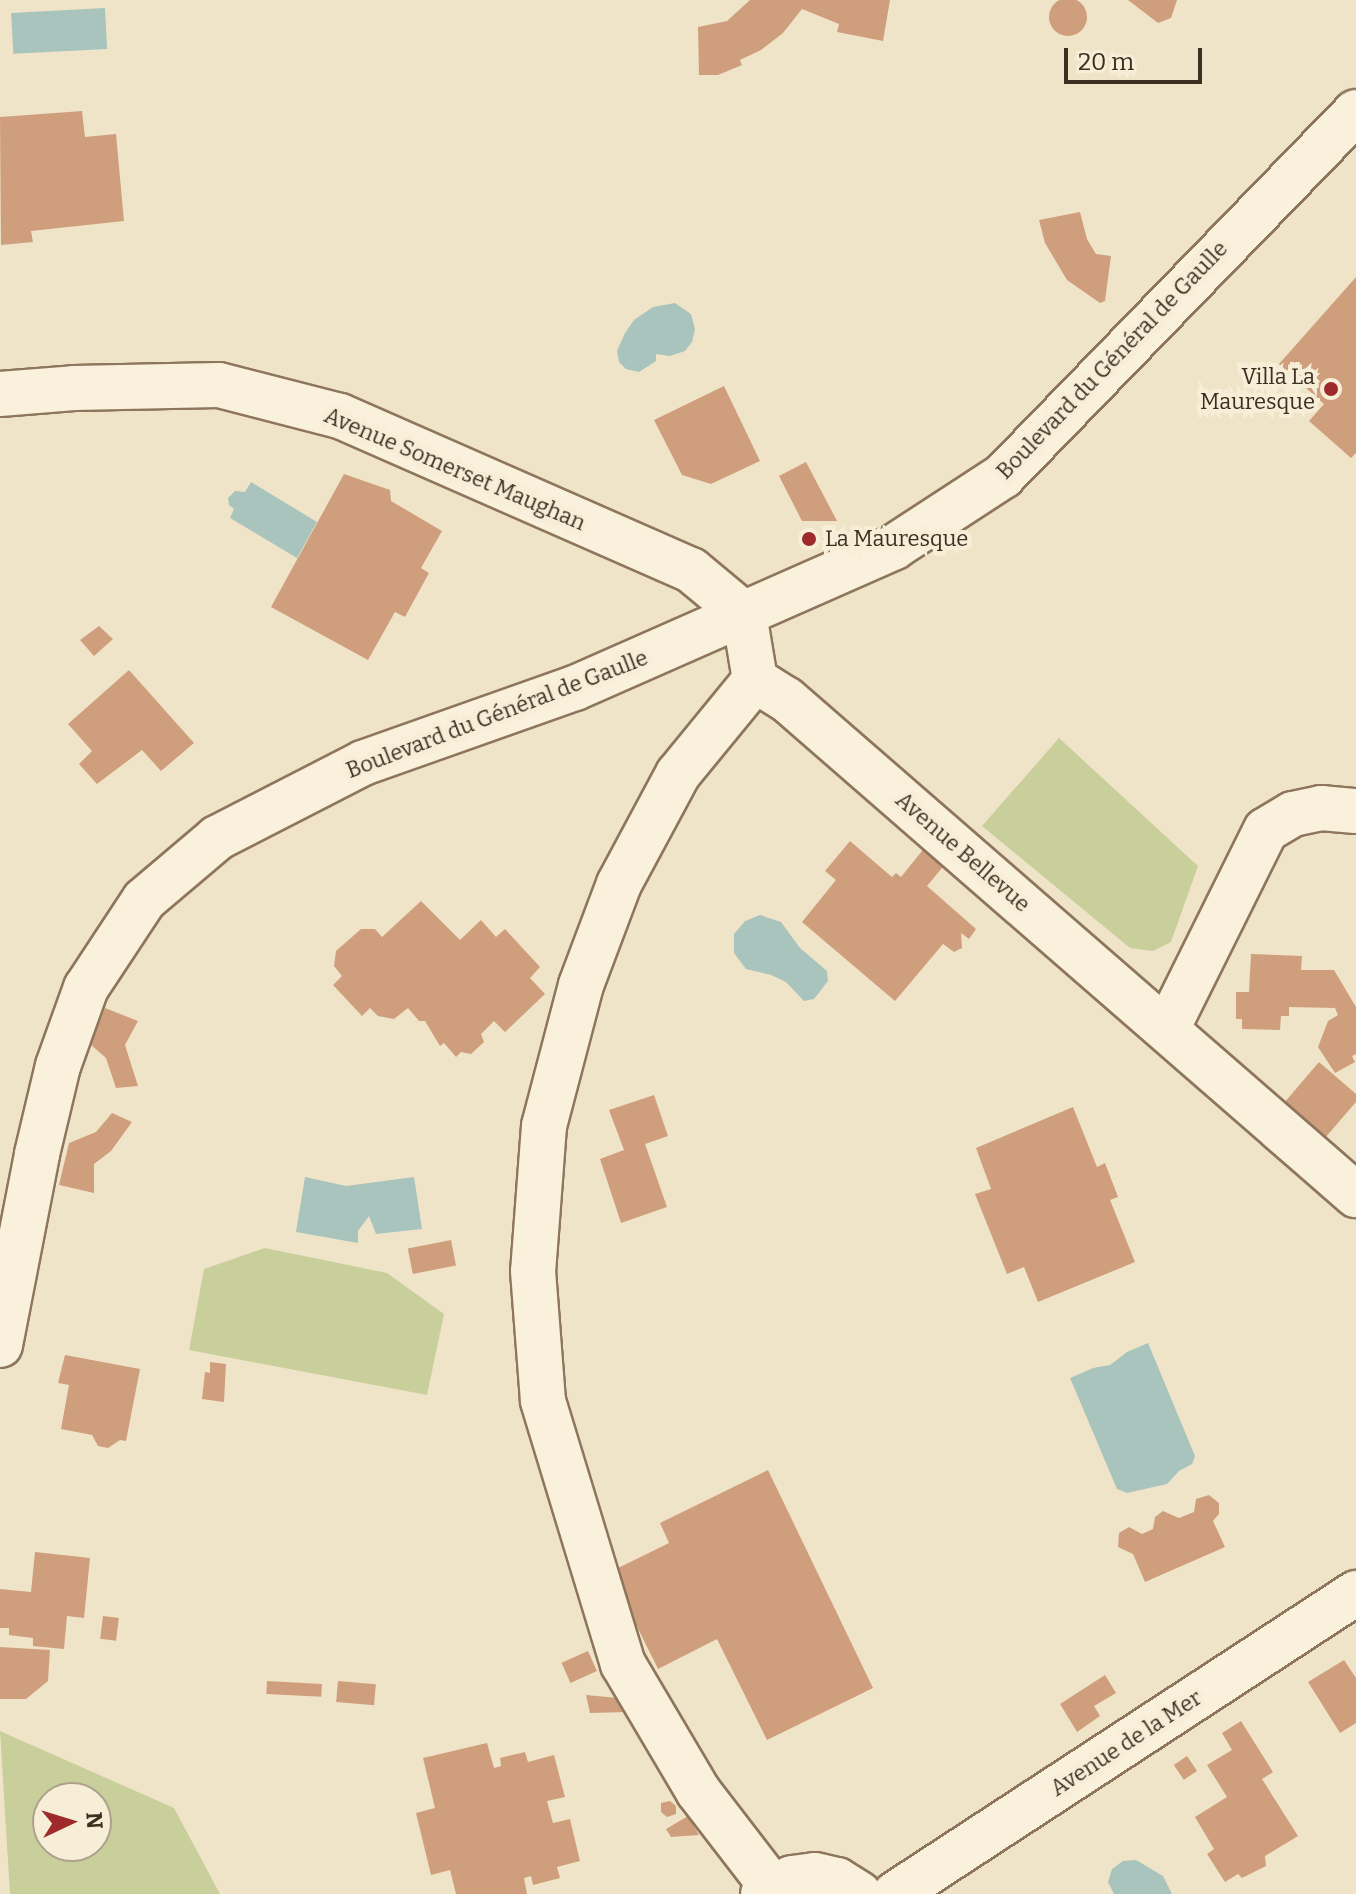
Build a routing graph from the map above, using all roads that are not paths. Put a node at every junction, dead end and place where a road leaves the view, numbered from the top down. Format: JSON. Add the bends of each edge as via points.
{"nodes":[{"id":1,"x":1356,"y":112,"type":"edge"},
{"id":2,"x":0,"y":394,"type":"edge"},
{"id":3,"x":744,"y":614,"type":"junction"},
{"id":4,"x":755,"y":680,"type":"junction"},
{"id":5,"x":1356,"y":811,"type":"edge"},
{"id":6,"x":1167,"y":1029,"type":"junction"},
{"id":7,"x":1356,"y":1195,"type":"edge"},
{"id":8,"x":0,"y":1345,"type":"edge"},
{"id":9,"x":1356,"y":1593,"type":"edge"},
{"id":10,"x":767,"y":1890,"type":"edge"},
{"id":11,"x":859,"y":1894,"type":"edge"},
{"id":12,"x":895,"y":1894,"type":"edge"}],
"edges":[{"from":1,"to":3,"type":"street","name":"Boulevard du Général de Gaulle","via":[[1003,476],[894,547]]},
{"from":2,"to":3,"type":"street","name":"Avenue Somerset Maughan","via":[[219,385],[340,416],[691,570]]},
{"from":3,"to":4,"type":"street"},
{"from":3,"to":8,"type":"street","name":"Boulevard du Général de Gaulle","via":[[575,688],[363,763],[217,838],[144,900],[86,988],[58,1066]]},
{"from":4,"to":6,"type":"street","name":"Avenue Bellevue","via":[[786,699]]},
{"from":4,"to":10,"type":"street","via":[[678,774],[619,884],[581,985],[544,1126],[533,1271],[543,1401],[623,1664],[698,1791]]},
{"from":5,"to":6,"type":"street","via":[[1321,808],[1293,814],[1266,830]]},
{"from":6,"to":7,"type":"street","name":"Avenue Bellevue"},
{"from":9,"to":12,"type":"street","name":"Avenue de la Mer"},
{"from":10,"to":11,"type":"street","via":[[815,1875],[837,1880]]}]}
